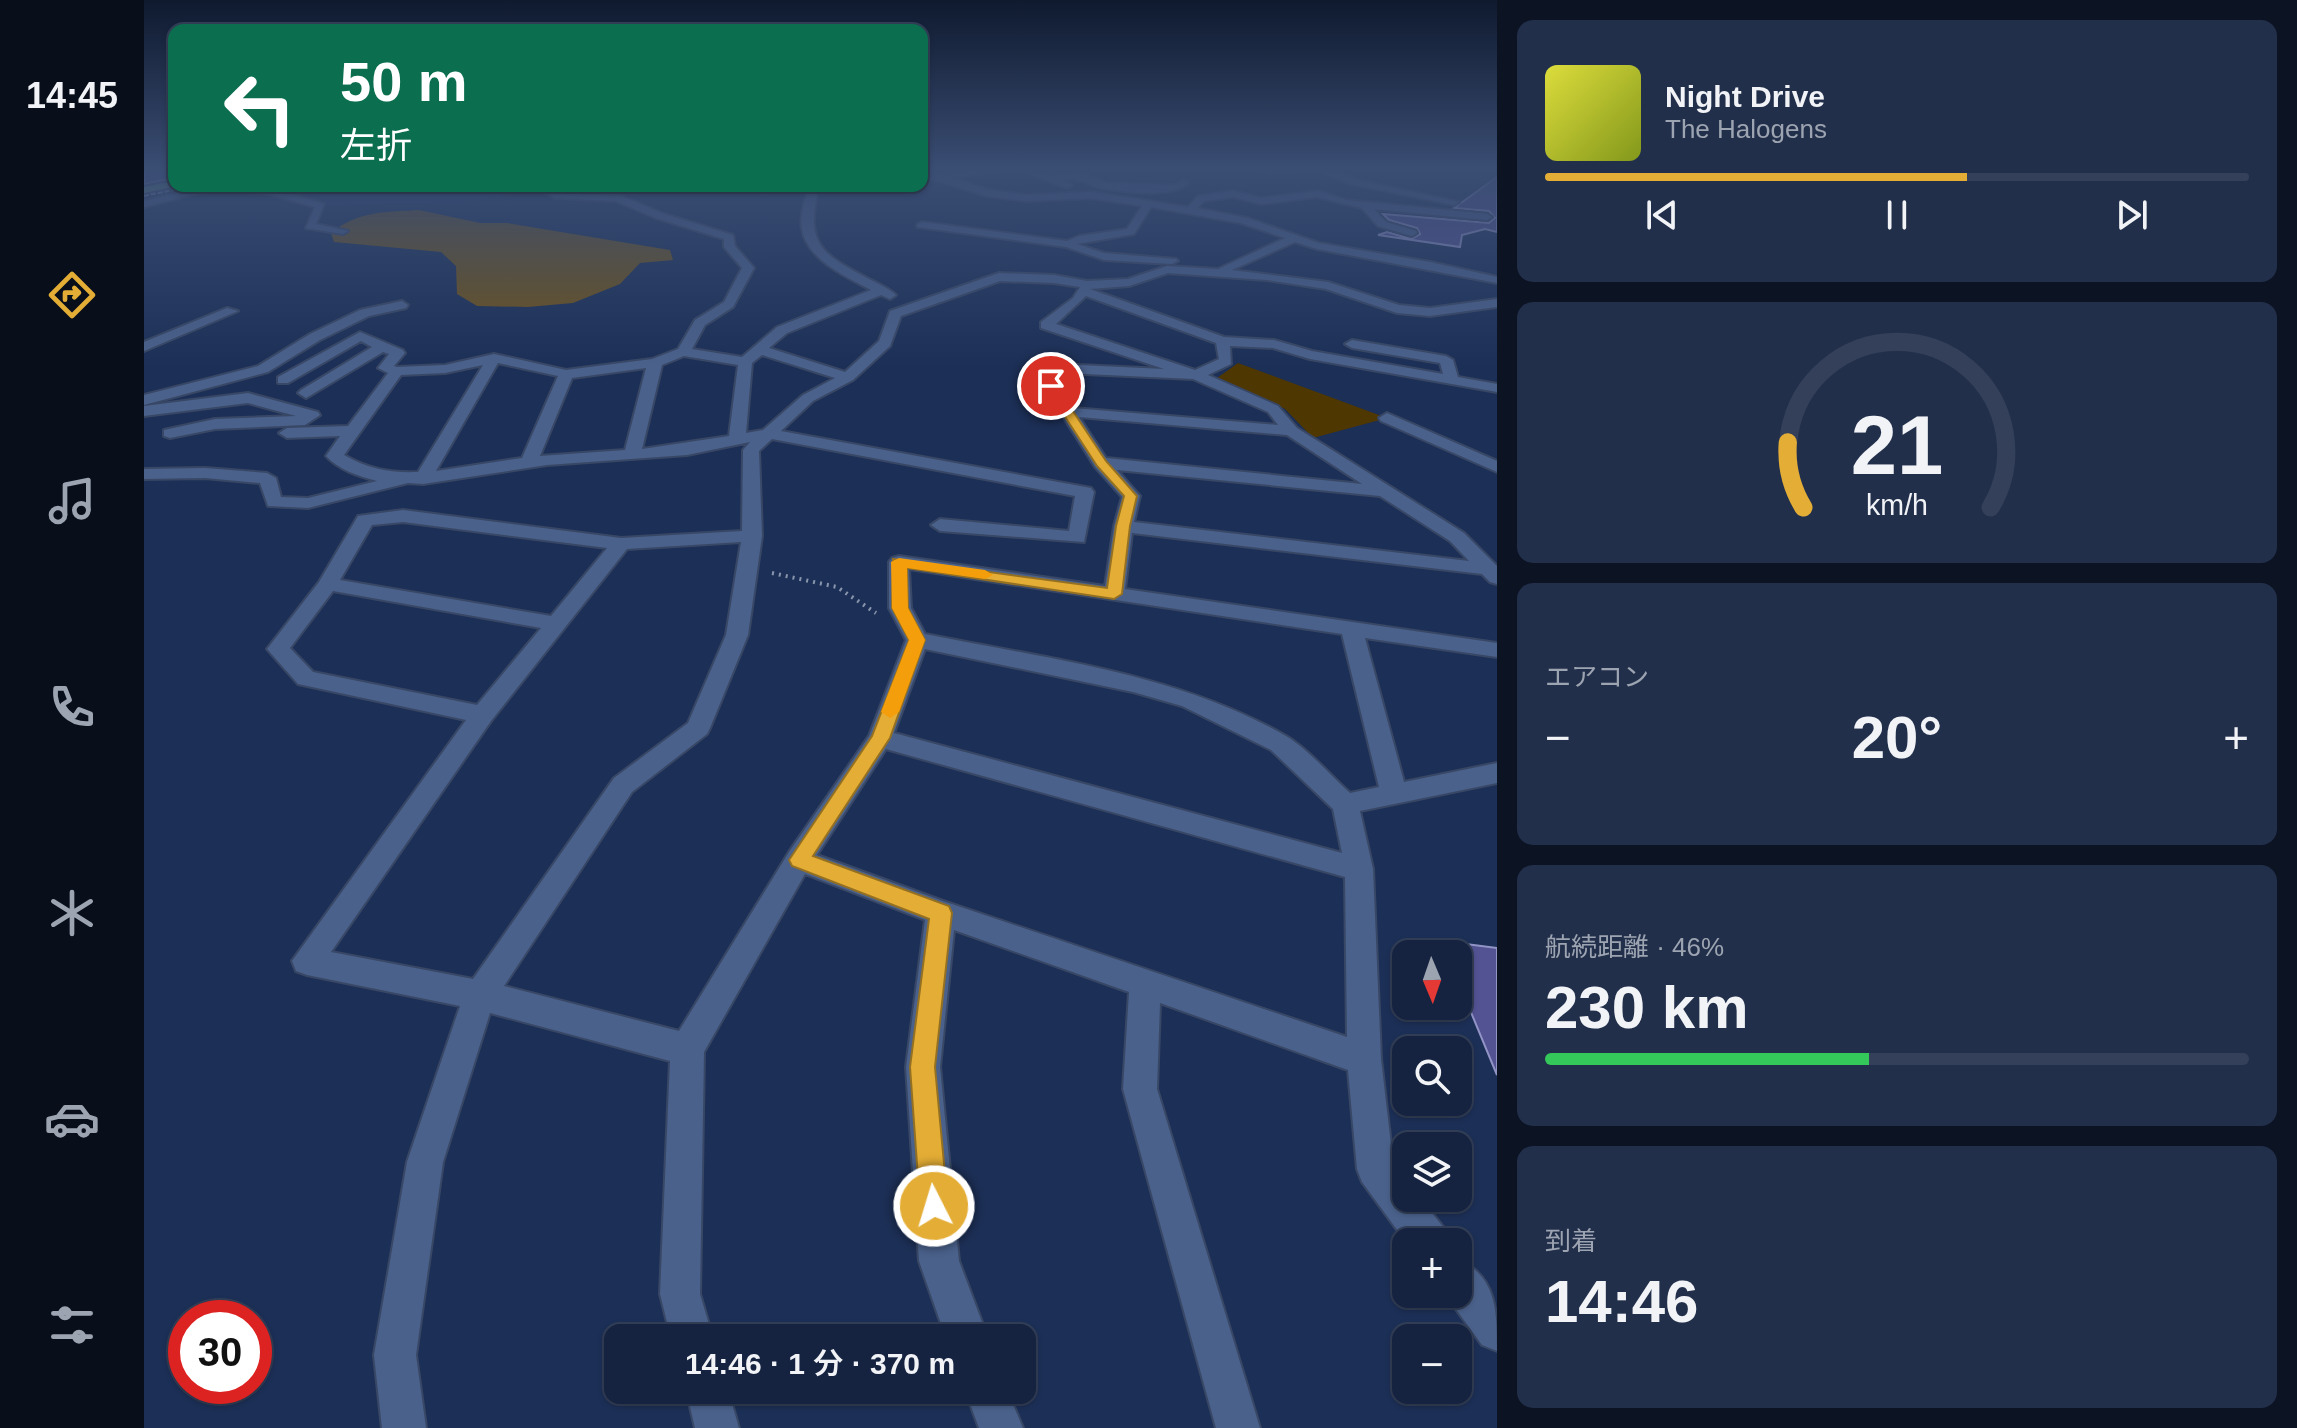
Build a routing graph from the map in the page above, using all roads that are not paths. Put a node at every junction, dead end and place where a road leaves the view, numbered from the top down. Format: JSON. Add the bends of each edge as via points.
{"nodes":[{"id":1,"x":718,"y":234,"type":"edge"},
{"id":2,"x":808,"y":234,"type":"edge"},
{"id":3,"x":989,"y":234,"type":"edge"},
{"id":4,"x":1118,"y":234,"type":"edge"},
{"id":5,"x":1282,"y":234,"type":"edge"},
{"id":6,"x":1294,"y":238,"type":"junction"},
{"id":7,"x":1069,"y":244,"type":"junction"},
{"id":8,"x":1201,"y":269,"type":"junction"},
{"id":9,"x":1220,"y":271,"type":"junction"},
{"id":10,"x":1495,"y":276,"type":"edge"},
{"id":11,"x":1085,"y":288,"type":"junction"},
{"id":12,"x":882,"y":290,"type":"junction"},
{"id":13,"x":1497,"y":297,"type":"edge"},
{"id":14,"x":1497,"y":303,"type":"edge"},
{"id":15,"x":402,"y":305,"type":"dead end"},
{"id":16,"x":911,"y":306,"type":"junction"},
{"id":17,"x":232,"y":311,"type":"dead end"},
{"id":18,"x":1222,"y":341,"type":"junction"},
{"id":19,"x":1352,"y":344,"type":"dead end"},
{"id":20,"x":383,"y":346,"type":"junction"},
{"id":21,"x":144,"y":347,"type":"edge"},
{"id":22,"x":760,"y":350,"type":"junction"},
{"id":23,"x":683,"y":352,"type":"junction"},
{"id":24,"x":494,"y":358,"type":"junction"},
{"id":25,"x":745,"y":362,"type":"junction"},
{"id":26,"x":655,"y":363,"type":"junction"},
{"id":27,"x":397,"y":371,"type":"junction"},
{"id":28,"x":566,"y":374,"type":"junction"},
{"id":29,"x":1196,"y":375,"type":"junction"},
{"id":30,"x":848,"y":377,"type":"junction"},
{"id":31,"x":283,"y":380,"type":"dead end"},
{"id":32,"x":1452,"y":380,"type":"junction"},
{"id":33,"x":1497,"y":388,"type":"edge"},
{"id":34,"x":306,"y":393,"type":"dead end"},
{"id":35,"x":144,"y":400,"type":"edge"},
{"id":36,"x":144,"y":411,"type":"edge"},
{"id":37,"x":1070,"y":412,"type":"junction"},
{"id":38,"x":1387,"y":418,"type":"dead end"},
{"id":39,"x":353,"y":431,"type":"junction"},
{"id":40,"x":1291,"y":431,"type":"junction"},
{"id":41,"x":170,"y":433,"type":"dead end"},
{"id":42,"x":244,"y":434,"type":"dead end"},
{"id":43,"x":771,"y":434,"type":"junction"},
{"id":44,"x":737,"y":437,"type":"junction"},
{"id":45,"x":632,"y":454,"type":"junction"},
{"id":46,"x":529,"y":462,"type":"junction"},
{"id":47,"x":1101,"y":463,"type":"junction"},
{"id":48,"x":1497,"y":467,"type":"edge"},
{"id":49,"x":144,"y":474,"type":"edge"},
{"id":50,"x":415,"y":478,"type":"junction"},
{"id":51,"x":1383,"y":491,"type":"junction"},
{"id":52,"x":940,"y":525,"type":"dead end"},
{"id":53,"x":1123,"y":526,"type":"junction"},
{"id":54,"x":752,"y":536,"type":"junction"},
{"id":55,"x":621,"y":544,"type":"junction"},
{"id":56,"x":1493,"y":574,"type":"edge"},
{"id":57,"x":328,"y":584,"type":"junction"},
{"id":58,"x":1114,"y":594,"type":"junction"},
{"id":59,"x":556,"y":624,"type":"junction"},
{"id":60,"x":1352,"y":629,"type":"junction"},
{"id":61,"x":917,"y":640,"type":"junction"},
{"id":62,"x":1497,"y":650,"type":"edge"},
{"id":63,"x":483,"y":715,"type":"junction"},
{"id":64,"x":880,"y":738,"type":"junction"},
{"id":65,"x":1497,"y":773,"type":"edge"},
{"id":66,"x":1394,"y":794,"type":"junction"},
{"id":67,"x":1345,"y":804,"type":"junction"},
{"id":68,"x":799,"y":860,"type":"junction"},
{"id":69,"x":1359,"y":869,"type":"junction"},
{"id":70,"x":941,"y":913,"type":"junction"},
{"id":71,"x":1145,"y":982,"type":"junction"},
{"id":72,"x":480,"y":995,"type":"junction"},
{"id":73,"x":687,"y":1049,"type":"junction"},
{"id":74,"x":1364,"y":1059,"type":"junction"},
{"id":75,"x":1419,"y":1228,"type":"edge"},
{"id":76,"x":1472,"y":1297,"type":"edge"},
{"id":77,"x":688,"y":1324,"type":"edge"},
{"id":78,"x":962,"y":1324,"type":"edge"},
{"id":79,"x":1497,"y":1330,"type":"edge"},
{"id":80,"x":711,"y":1404,"type":"edge"},
{"id":81,"x":992,"y":1404,"type":"edge"},
{"id":82,"x":404,"y":1428,"type":"edge"},
{"id":83,"x":717,"y":1428,"type":"edge"},
{"id":84,"x":1001,"y":1428,"type":"edge"},
{"id":85,"x":1238,"y":1428,"type":"edge"}],
"edges":[{"from":1,"to":23,"type":"street","via":[[729,237],[730,247],[748,268],[729,304],[700,323]]},
{"from":2,"to":12,"type":"street","via":[[819,252]]},
{"from":3,"to":7,"type":"street"},
{"from":4,"to":7,"type":"street"},
{"from":5,"to":6,"type":"street"},
{"from":6,"to":9,"type":"street"},
{"from":6,"to":10,"type":"street"},
{"from":7,"to":8,"type":"street","via":[[1114,257],[1174,261]]},
{"from":8,"to":9,"type":"street"},
{"from":8,"to":11,"type":"street","via":[[1167,269],[1129,282]]},
{"from":9,"to":14,"type":"street","via":[[1328,286],[1397,309],[1430,312]]},
{"from":10,"to":13,"type":"street"},
{"from":11,"to":16,"type":"street","via":[[1031,277],[999,277]]},
{"from":11,"to":18,"type":"street"},
{"from":11,"to":29,"type":"street","via":[[1046,325]]},
{"from":12,"to":16,"type":"street"},
{"from":12,"to":22,"type":"street","via":[[782,330]]},
{"from":15,"to":35,"type":"street","via":[[365,313],[263,369]]},
{"from":16,"to":30,"type":"street","via":[[895,314],[885,343]]},
{"from":17,"to":21,"type":"street"},
{"from":18,"to":29,"type":"street","via":[[1226,361]]},
{"from":18,"to":32,"type":"street","via":[[1274,344]]},
{"from":19,"to":32,"type":"street","via":[[1446,360]]},
{"from":20,"to":27,"type":"street","via":[[398,353],[385,368]]},
{"from":20,"to":31,"type":"street","via":[[360,336]]},
{"from":20,"to":34,"type":"street"},
{"from":22,"to":25,"type":"street"},
{"from":22,"to":30,"type":"street"},
{"from":23,"to":25,"type":"street"},
{"from":23,"to":26,"type":"street"},
{"from":24,"to":27,"type":"street","via":[[445,369]]},
{"from":24,"to":28,"type":"street"},
{"from":24,"to":50,"type":"street"},
{"from":25,"to":44,"type":"street"},
{"from":26,"to":28,"type":"street"},
{"from":26,"to":45,"type":"street"},
{"from":27,"to":39,"type":"street"},
{"from":28,"to":46,"type":"street"},
{"from":29,"to":37,"type":"street","via":[[1058,368],[1051,386]]},
{"from":29,"to":40,"type":"street","via":[[1273,409]]},
{"from":30,"to":43,"type":"street","via":[[808,398]]},
{"from":32,"to":33,"type":"street"},
{"from":36,"to":41,"type":"street","via":[[248,398],[312,415],[305,420],[215,424]]},
{"from":37,"to":40,"type":"street"},
{"from":37,"to":47,"type":"street"},
{"from":38,"to":48,"type":"street"},
{"from":39,"to":42,"type":"street"},
{"from":39,"to":50,"type":"street","via":[[334,456],[349,469]]},
{"from":40,"to":51,"type":"street"},
{"from":43,"to":44,"type":"street"},
{"from":43,"to":52,"type":"street","via":[[1085,492],[1077,538]]},
{"from":43,"to":54,"type":"street","via":[[751,450]]},
{"from":44,"to":45,"type":"street","via":[[679,451]]},
{"from":45,"to":46,"type":"street"},
{"from":46,"to":50,"type":"street"},
{"from":47,"to":51,"type":"street"},
{"from":47,"to":53,"type":"street","via":[[1131,496]]},
{"from":49,"to":50,"type":"street","via":[[267,478],[274,502],[308,503]]},
{"from":51,"to":56,"type":"street","via":[[1457,537]]},
{"from":53,"to":56,"type":"street"},
{"from":53,"to":58,"type":"street"},
{"from":54,"to":55,"type":"street"},
{"from":54,"to":72,"type":"street","via":[[737,635],[698,728],[623,785]]},
{"from":55,"to":57,"type":"street","via":[[403,516],[365,520]]},
{"from":55,"to":59,"type":"street"},
{"from":57,"to":59,"type":"street"},
{"from":57,"to":63,"type":"street","via":[[278,649],[306,678]]},
{"from":58,"to":60,"type":"street"},
{"from":58,"to":61,"type":"street","via":[[899,562],[900,608]]},
{"from":59,"to":63,"type":"street"},
{"from":60,"to":62,"type":"street"},
{"from":60,"to":66,"type":"street"},
{"from":61,"to":64,"type":"street"},
{"from":61,"to":67,"type":"street","via":[[1190,700],[1280,744]]},
{"from":63,"to":72,"type":"street","via":[[307,961]]},
{"from":64,"to":68,"type":"street"},
{"from":64,"to":69,"type":"street"},
{"from":65,"to":66,"type":"street"},
{"from":66,"to":67,"type":"street"},
{"from":67,"to":69,"type":"street"},
{"from":68,"to":70,"type":"street"},
{"from":68,"to":73,"type":"street"},
{"from":69,"to":74,"type":"street"},
{"from":70,"to":71,"type":"street"},
{"from":70,"to":78,"type":"street","via":[[923,1067],[939,1261]]},
{"from":71,"to":74,"type":"street"},
{"from":71,"to":85,"type":"street","via":[[1140,1089]]},
{"from":72,"to":73,"type":"street"},
{"from":72,"to":82,"type":"street","via":[[425,1162],[395,1355]]},
{"from":73,"to":77,"type":"street","via":[[680,1294]]},
{"from":74,"to":75,"type":"street","via":[[1375,1169]]},
{"from":76,"to":79,"type":"street"},
{"from":80,"to":83,"type":"street"},
{"from":81,"to":84,"type":"street"}]}
